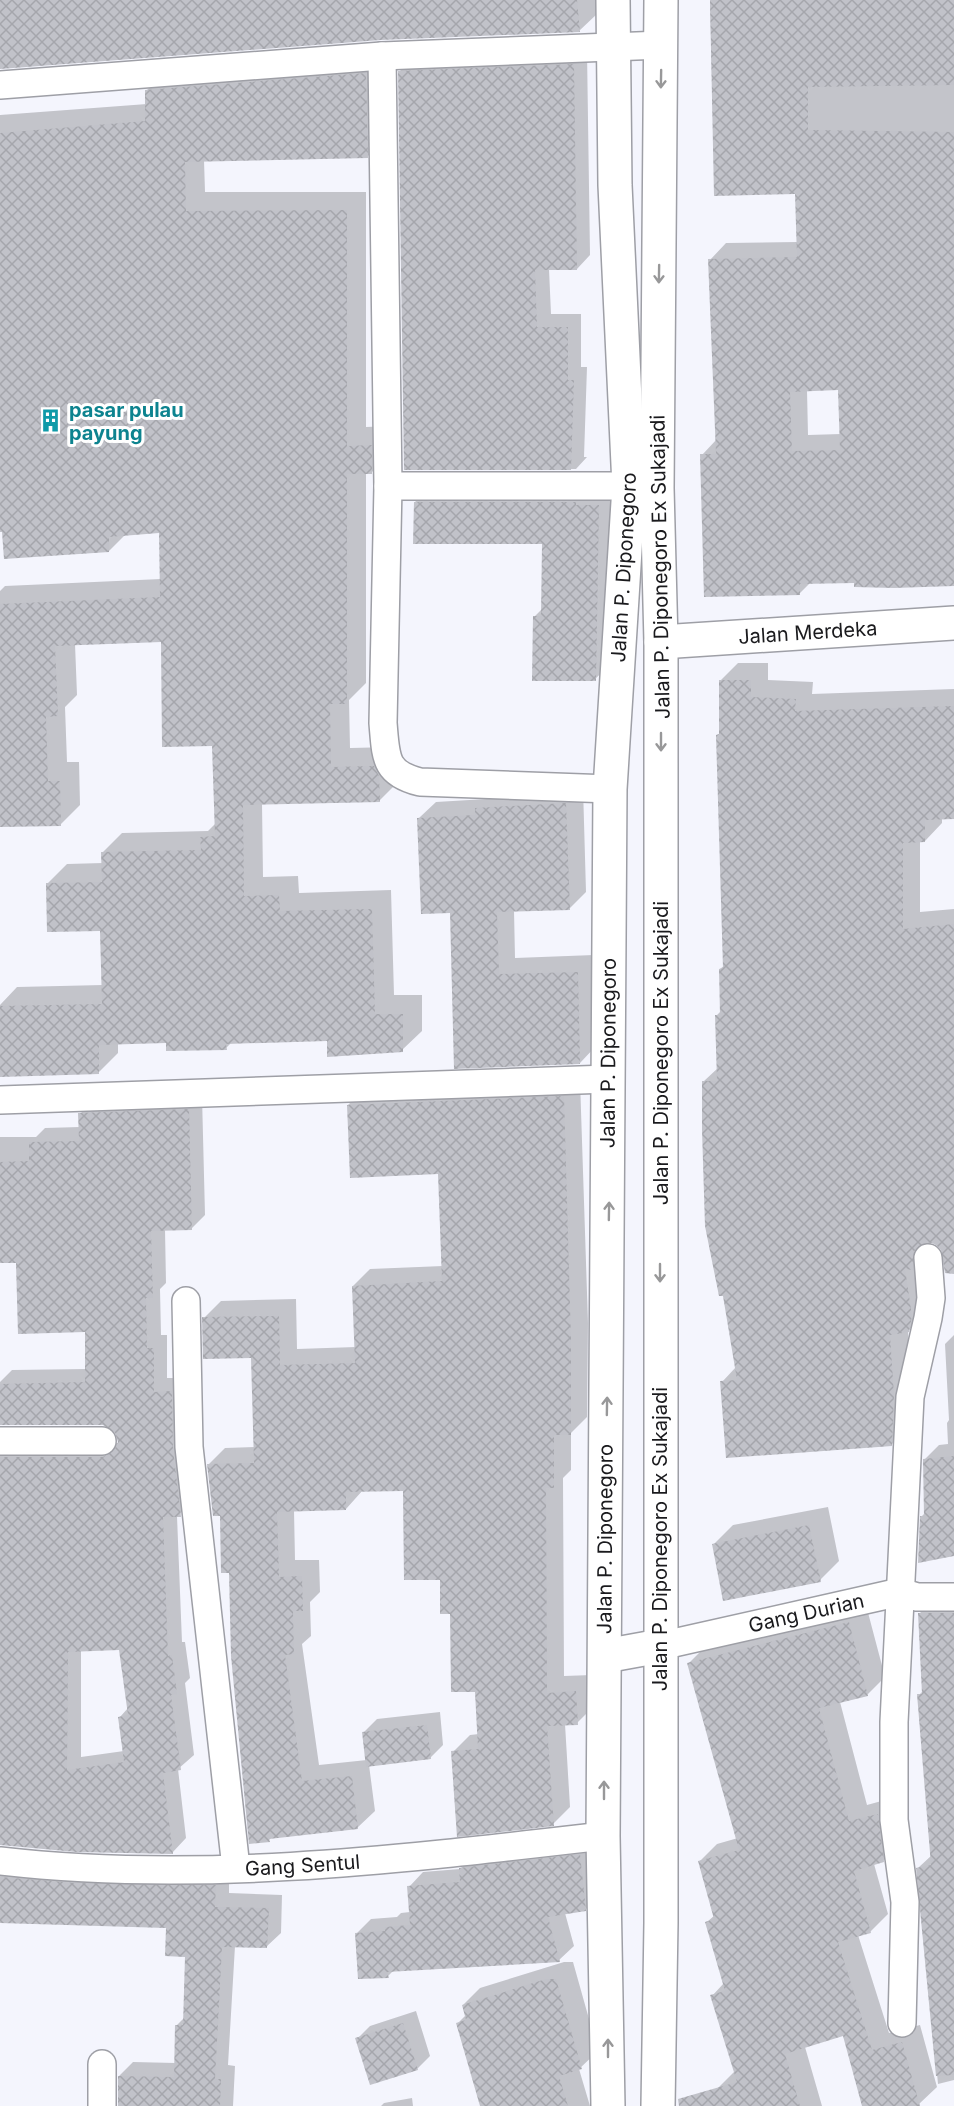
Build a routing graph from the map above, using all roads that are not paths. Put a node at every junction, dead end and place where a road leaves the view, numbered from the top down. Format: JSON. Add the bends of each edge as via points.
{"nodes":[{"id":1,"x":613,"y":0,"type":"edge"},
{"id":2,"x":661,"y":0,"type":"edge"},
{"id":3,"x":662,"y":45,"type":"junction"},
{"id":4,"x":614,"y":48,"type":"junction"},
{"id":5,"x":382,"y":56,"type":"junction"},
{"id":6,"x":0,"y":85,"type":"edge"},
{"id":7,"x":388,"y":486,"type":"junction"},
{"id":8,"x":629,"y":486,"type":"junction"},
{"id":9,"x":954,"y":623,"type":"edge"},
{"id":10,"x":661,"y":642,"type":"junction"},
{"id":11,"x":609,"y":789,"type":"junction"},
{"id":12,"x":608,"y":1079,"type":"junction"},
{"id":13,"x":0,"y":1100,"type":"edge"},
{"id":14,"x":928,"y":1258,"type":"dead end"},
{"id":15,"x":186,"y":1301,"type":"dead end"},
{"id":16,"x":0,"y":1441,"type":"edge"},
{"id":17,"x":102,"y":1441,"type":"dead end"},
{"id":18,"x":900,"y":1592,"type":"junction"},
{"id":19,"x":954,"y":1597,"type":"edge"},
{"id":20,"x":660,"y":1646,"type":"junction"},
{"id":21,"x":605,"y":1656,"type":"junction"},
{"id":22,"x":603,"y":1836,"type":"junction"},
{"id":23,"x":0,"y":1861,"type":"edge"},
{"id":24,"x":236,"y":1868,"type":"junction"},
{"id":25,"x":902,"y":2023,"type":"dead end"},
{"id":26,"x":102,"y":2064,"type":"dead end"},
{"id":27,"x":102,"y":2106,"type":"edge"},
{"id":28,"x":608,"y":2106,"type":"edge"},
{"id":29,"x":658,"y":2106,"type":"edge"}],
"edges":[{"from":1,"to":4,"type":"main road","name":"Jalan P. Diponegoro"},
{"from":2,"to":3,"type":"main road","name":"Jalan P. Diponegoro Ex Sukajadi"},
{"from":3,"to":4,"type":"street"},
{"from":3,"to":10,"type":"main road","name":"Jalan P. Diponegoro Ex Sukajadi","one_way":true,"via":[[657,488]]},
{"from":4,"to":5,"type":"street"},
{"from":4,"to":8,"type":"main road","name":"Jalan P. Diponegoro","via":[[615,184]]},
{"from":5,"to":6,"type":"street"},
{"from":5,"to":7,"type":"street"},
{"from":7,"to":8,"type":"street"},
{"from":7,"to":11,"type":"street","via":[[382,723],[391,767],[402,777],[420,782]]},
{"from":8,"to":11,"type":"main road","name":"Jalan P. Diponegoro"},
{"from":9,"to":10,"type":"main road","name":"Jalan Merdeka"},
{"from":10,"to":20,"type":"main road","name":"Jalan P. Diponegoro Ex Sukajadi","one_way":true},
{"from":11,"to":12,"type":"main road","name":"Jalan P. Diponegoro"},
{"from":12,"to":13,"type":"street"},
{"from":21,"to":12,"type":"main road","name":"Jalan P. Diponegoro","one_way":true},
{"from":14,"to":18,"type":"street","via":[[931,1298],[910,1397]]},
{"from":15,"to":24,"type":"street","via":[[189,1447]]},
{"from":16,"to":17,"type":"street"},
{"from":18,"to":19,"type":"street","name":"Gang Durian","via":[[917,1597]]},
{"from":18,"to":20,"type":"street","name":"Gang Durian"},
{"from":18,"to":25,"type":"street","via":[[894,1820],[905,1902]]},
{"from":20,"to":21,"type":"main road"},
{"from":20,"to":29,"type":"main road","name":"Jalan P. Diponegoro Ex Sukajadi","via":[[662,1923]]},
{"from":22,"to":21,"type":"main road","name":"Jalan P. Diponegoro","one_way":true},
{"from":22,"to":24,"type":"street","name":"Gang Sentul","via":[[392,1860]]},
{"from":28,"to":22,"type":"main road","name":"Jalan P. Diponegoro","one_way":true},
{"from":23,"to":24,"type":"street","name":"Gang Sentul","via":[[66,1869],[153,1872]]},
{"from":26,"to":27,"type":"street"}]}
